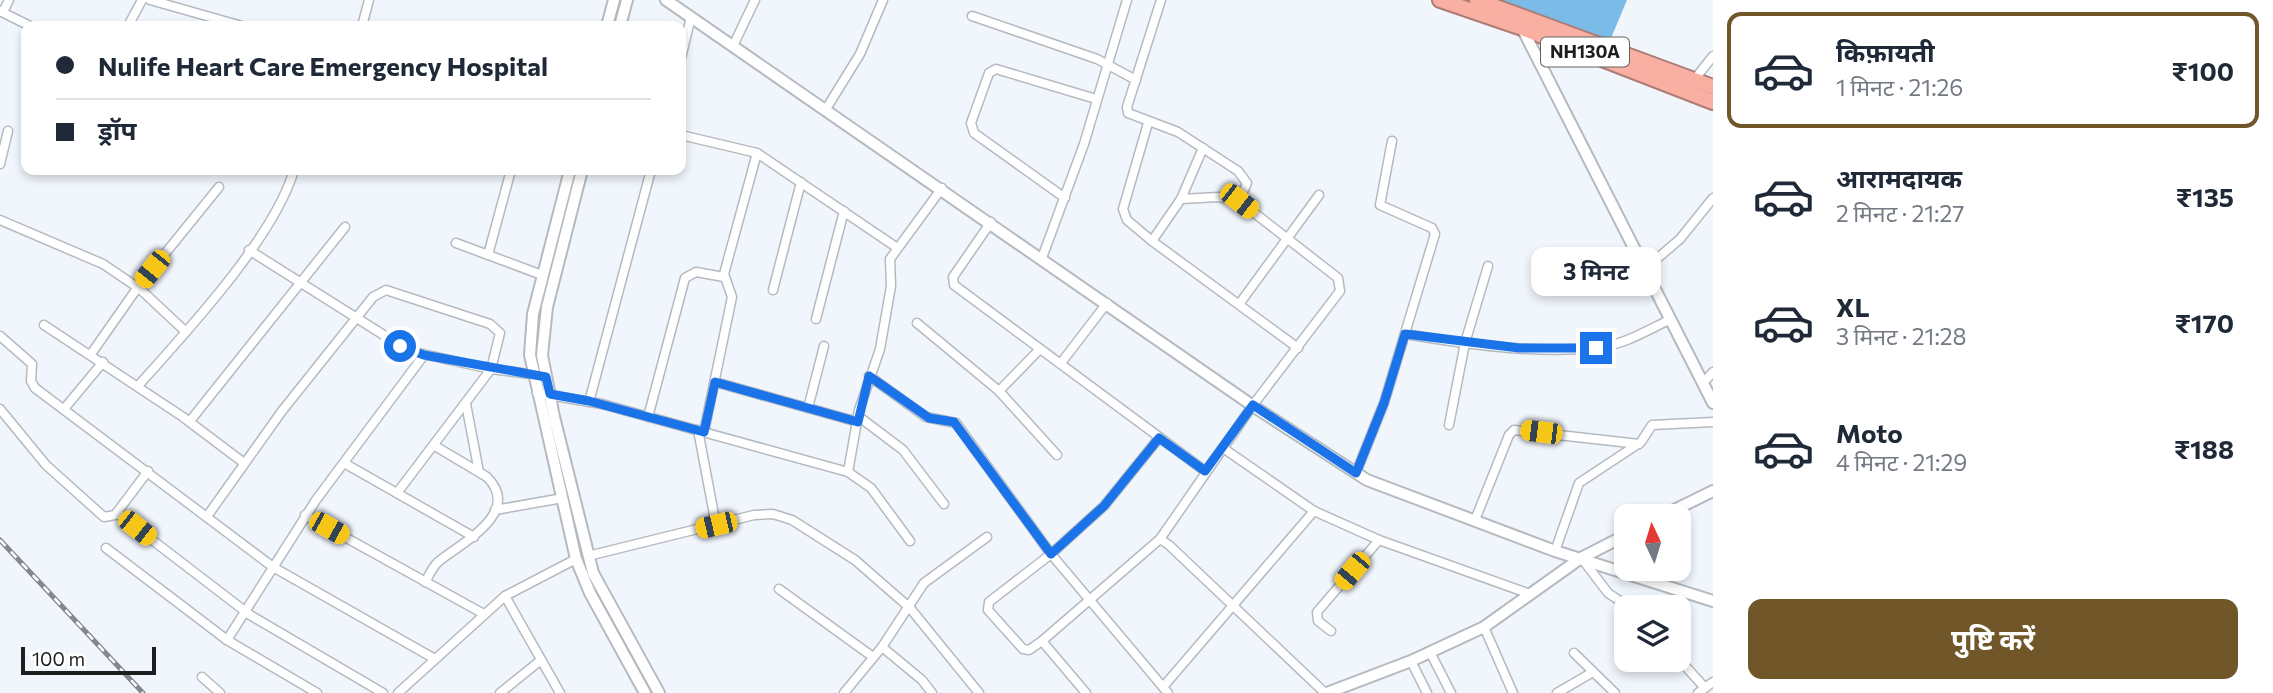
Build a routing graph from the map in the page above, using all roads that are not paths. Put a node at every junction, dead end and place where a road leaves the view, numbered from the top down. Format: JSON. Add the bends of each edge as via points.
{"nodes":[{"id":1,"x":9,"y":0,"type":"edge"},
{"id":2,"x":142,"y":0,"type":"edge"},
{"id":3,"x":369,"y":0,"type":"edge"},
{"id":4,"x":614,"y":0,"type":"edge"},
{"id":5,"x":627,"y":0,"type":"edge"},
{"id":6,"x":666,"y":0,"type":"edge"},
{"id":7,"x":755,"y":0,"type":"edge"},
{"id":8,"x":883,"y":0,"type":"edge"},
{"id":9,"x":1126,"y":0,"type":"edge"},
{"id":10,"x":1161,"y":0,"type":"edge"},
{"id":11,"x":1440,"y":0,"type":"edge"},
{"id":12,"x":1477,"y":0,"type":"edge"},
{"id":13,"x":156,"y":1,"type":"edge"},
{"id":14,"x":2,"y":12,"type":"edge"},
{"id":15,"x":972,"y":16,"type":"dead end"},
{"id":16,"x":691,"y":17,"type":"junction"},
{"id":17,"x":131,"y":21,"type":"edge"},
{"id":18,"x":225,"y":21,"type":"edge"},
{"id":19,"x":363,"y":21,"type":"edge"},
{"id":20,"x":608,"y":21,"type":"edge"},
{"id":21,"x":621,"y":21,"type":"edge"},
{"id":22,"x":21,"y":22,"type":"edge"},
{"id":23,"x":1522,"y":28,"type":"junction"},
{"id":24,"x":686,"y":38,"type":"edge"},
{"id":25,"x":733,"y":46,"type":"junction"},
{"id":26,"x":1713,"y":56,"type":"edge"},
{"id":27,"x":1106,"y":64,"type":"junction"},
{"id":28,"x":1136,"y":80,"type":"junction"},
{"id":29,"x":1694,"y":80,"type":"junction"},
{"id":30,"x":1713,"y":87,"type":"edge"},
{"id":31,"x":1096,"y":100,"type":"junction"},
{"id":32,"x":1713,"y":102,"type":"edge"},
{"id":33,"x":826,"y":109,"type":"junction"},
{"id":34,"x":1148,"y":123,"type":"junction"},
{"id":35,"x":8,"y":131,"type":"dead end"},
{"id":36,"x":686,"y":136,"type":"edge"},
{"id":37,"x":1392,"y":141,"type":"dead end"},
{"id":38,"x":1203,"y":148,"type":"junction"},
{"id":39,"x":757,"y":153,"type":"junction"},
{"id":40,"x":0,"y":164,"type":"edge"},
{"id":41,"x":293,"y":175,"type":"edge"},
{"id":42,"x":509,"y":175,"type":"edge"},
{"id":43,"x":569,"y":175,"type":"edge"},
{"id":44,"x":581,"y":175,"type":"edge"},
{"id":45,"x":650,"y":175,"type":"edge"},
{"id":46,"x":801,"y":182,"type":"junction"},
{"id":47,"x":219,"y":187,"type":"dead end"},
{"id":48,"x":942,"y":188,"type":"junction"},
{"id":49,"x":1319,"y":195,"type":"dead end"},
{"id":50,"x":1065,"y":198,"type":"junction"},
{"id":51,"x":1713,"y":198,"type":"edge"},
{"id":52,"x":1181,"y":199,"type":"junction"},
{"id":53,"x":1239,"y":201,"type":"junction"},
{"id":54,"x":844,"y":211,"type":"junction"},
{"id":55,"x":0,"y":220,"type":"edge"},
{"id":56,"x":990,"y":222,"type":"junction"},
{"id":57,"x":345,"y":227,"type":"dead end"},
{"id":58,"x":1287,"y":239,"type":"junction"},
{"id":59,"x":1152,"y":241,"type":"junction"},
{"id":60,"x":456,"y":243,"type":"dead end"},
{"id":61,"x":897,"y":247,"type":"junction"},
{"id":62,"x":249,"y":250,"type":"junction"},
{"id":63,"x":488,"y":255,"type":"junction"},
{"id":64,"x":1042,"y":258,"type":"junction"},
{"id":65,"x":1489,"y":266,"type":"dead end"},
{"id":66,"x":1646,"y":268,"type":"junction"},
{"id":67,"x":542,"y":275,"type":"junction"},
{"id":68,"x":724,"y":277,"type":"junction"},
{"id":69,"x":298,"y":282,"type":"junction"},
{"id":70,"x":138,"y":287,"type":"junction"},
{"id":71,"x":773,"y":290,"type":"dead end"},
{"id":72,"x":1107,"y":303,"type":"junction"},
{"id":73,"x":1240,"y":303,"type":"junction"},
{"id":74,"x":357,"y":318,"type":"junction"},
{"id":75,"x":816,"y":319,"type":"dead end"},
{"id":76,"x":1671,"y":319,"type":"junction"},
{"id":77,"x":917,"y":323,"type":"dead end"},
{"id":78,"x":44,"y":325,"type":"dead end"},
{"id":79,"x":186,"y":332,"type":"junction"},
{"id":80,"x":1405,"y":334,"type":"junction"},
{"id":81,"x":0,"y":335,"type":"edge"},
{"id":82,"x":1465,"y":343,"type":"junction"},
{"id":83,"x":824,"y":346,"type":"dead end"},
{"id":84,"x":1298,"y":348,"type":"junction"},
{"id":85,"x":1039,"y":350,"type":"junction"},
{"id":86,"x":91,"y":354,"type":"junction"},
{"id":87,"x":424,"y":355,"type":"junction"},
{"id":88,"x":103,"y":362,"type":"junction"},
{"id":89,"x":1061,"y":363,"type":"junction"},
{"id":90,"x":491,"y":369,"type":"junction"},
{"id":91,"x":1713,"y":372,"type":"edge"},
{"id":92,"x":534,"y":375,"type":"junction"},
{"id":93,"x":869,"y":376,"type":"junction"},
{"id":94,"x":546,"y":377,"type":"junction"},
{"id":95,"x":715,"y":382,"type":"junction"},
{"id":96,"x":1703,"y":383,"type":"junction"},
{"id":97,"x":138,"y":386,"type":"junction"},
{"id":98,"x":999,"y":391,"type":"junction"},
{"id":99,"x":537,"y":393,"type":"junction"},
{"id":100,"x":550,"y":394,"type":"junction"},
{"id":101,"x":589,"y":401,"type":"junction"},
{"id":102,"x":1713,"y":403,"type":"edge"},
{"id":103,"x":466,"y":404,"type":"junction"},
{"id":104,"x":1253,"y":405,"type":"junction"},
{"id":105,"x":808,"y":408,"type":"junction"},
{"id":106,"x":0,"y":409,"type":"edge"},
{"id":107,"x":64,"y":409,"type":"junction"},
{"id":108,"x":648,"y":417,"type":"junction"},
{"id":109,"x":858,"y":419,"type":"junction"},
{"id":110,"x":190,"y":421,"type":"junction"},
{"id":111,"x":1713,"y":422,"type":"edge"},
{"id":112,"x":1449,"y":425,"type":"dead end"},
{"id":113,"x":701,"y":431,"type":"junction"},
{"id":114,"x":1159,"y":438,"type":"junction"},
{"id":115,"x":1639,"y":444,"type":"junction"},
{"id":116,"x":435,"y":446,"type":"junction"},
{"id":117,"x":1223,"y":448,"type":"junction"},
{"id":118,"x":1057,"y":456,"type":"dead end"},
{"id":119,"x":244,"y":463,"type":"junction"},
{"id":120,"x":344,"y":463,"type":"junction"},
{"id":121,"x":148,"y":471,"type":"junction"},
{"id":122,"x":1205,"y":471,"type":"junction"},
{"id":123,"x":479,"y":472,"type":"junction"},
{"id":124,"x":848,"y":472,"type":"junction"},
{"id":125,"x":1356,"y":473,"type":"junction"},
{"id":126,"x":1713,"y":491,"type":"edge"},
{"id":127,"x":397,"y":493,"type":"junction"},
{"id":128,"x":563,"y":498,"type":"junction"},
{"id":129,"x":944,"y":504,"type":"dead end"},
{"id":130,"x":1686,"y":504,"type":"edge"},
{"id":131,"x":495,"y":510,"type":"junction"},
{"id":132,"x":1314,"y":511,"type":"junction"},
{"id":133,"x":117,"y":513,"type":"junction"},
{"id":134,"x":208,"y":515,"type":"junction"},
{"id":135,"x":305,"y":515,"type":"junction"},
{"id":136,"x":1475,"y":520,"type":"junction"},
{"id":137,"x":716,"y":525,"type":"junction"},
{"id":138,"x":474,"y":537,"type":"junction"},
{"id":139,"x":987,"y":537,"type":"dead end"},
{"id":140,"x":1160,"y":539,"type":"junction"},
{"id":141,"x":1379,"y":540,"type":"junction"},
{"id":142,"x":910,"y":541,"type":"dead end"},
{"id":143,"x":1614,"y":541,"type":"edge"},
{"id":144,"x":106,"y":548,"type":"dead end"},
{"id":145,"x":1555,"y":551,"type":"junction"},
{"id":146,"x":1051,"y":554,"type":"junction"},
{"id":147,"x":588,"y":556,"type":"junction"},
{"id":148,"x":1581,"y":558,"type":"junction"},
{"id":149,"x":576,"y":559,"type":"junction"},
{"id":150,"x":273,"y":566,"type":"junction"},
{"id":151,"x":425,"y":582,"type":"junction"},
{"id":152,"x":779,"y":589,"type":"dead end"},
{"id":153,"x":1530,"y":594,"type":"junction"},
{"id":154,"x":505,"y":596,"type":"junction"},
{"id":155,"x":1614,"y":597,"type":"edge"},
{"id":156,"x":1087,"y":601,"type":"junction"},
{"id":157,"x":1713,"y":601,"type":"edge"},
{"id":158,"x":1235,"y":606,"type":"junction"},
{"id":159,"x":910,"y":608,"type":"junction"},
{"id":160,"x":246,"y":612,"type":"junction"},
{"id":161,"x":482,"y":613,"type":"junction"},
{"id":162,"x":1484,"y":627,"type":"junction"},
{"id":163,"x":1331,"y":631,"type":"dead end"},
{"id":164,"x":227,"y":640,"type":"junction"},
{"id":165,"x":1042,"y":641,"type":"junction"},
{"id":166,"x":883,"y":647,"type":"junction"},
{"id":167,"x":1430,"y":652,"type":"junction"},
{"id":168,"x":1574,"y":653,"type":"dead end"},
{"id":169,"x":873,"y":657,"type":"junction"},
{"id":170,"x":435,"y":659,"type":"junction"},
{"id":171,"x":541,"y":660,"type":"junction"},
{"id":172,"x":1411,"y":661,"type":"junction"},
{"id":173,"x":1593,"y":672,"type":"junction"},
{"id":174,"x":1688,"y":672,"type":"edge"},
{"id":175,"x":202,"y":677,"type":"dead end"},
{"id":176,"x":1713,"y":681,"type":"edge"},
{"id":177,"x":1165,"y":690,"type":"edge"},
{"id":178,"x":1702,"y":690,"type":"edge"},
{"id":179,"x":928,"y":691,"type":"edge"},
{"id":180,"x":402,"y":692,"type":"edge"},
{"id":181,"x":220,"y":693,"type":"edge"},
{"id":182,"x":317,"y":693,"type":"edge"},
{"id":183,"x":383,"y":693,"type":"edge"},
{"id":184,"x":500,"y":693,"type":"edge"},
{"id":185,"x":560,"y":693,"type":"edge"},
{"id":186,"x":645,"y":693,"type":"edge"},
{"id":187,"x":659,"y":693,"type":"edge"},
{"id":188,"x":844,"y":693,"type":"edge"},
{"id":189,"x":979,"y":693,"type":"edge"},
{"id":190,"x":1086,"y":693,"type":"edge"},
{"id":191,"x":1326,"y":693,"type":"edge"},
{"id":192,"x":1427,"y":693,"type":"edge"},
{"id":193,"x":1451,"y":693,"type":"edge"},
{"id":194,"x":1513,"y":693,"type":"edge"},
{"id":195,"x":1557,"y":693,"type":"edge"},
{"id":196,"x":1615,"y":693,"type":"edge"}],
"edges":[{"from":1,"to":14,"type":"street"},
{"from":2,"to":17,"type":"street"},
{"from":3,"to":19,"type":"street"},
{"from":4,"to":20,"type":"street"},
{"from":5,"to":21,"type":"street"},
{"from":6,"to":16,"type":"street"},
{"from":7,"to":25,"type":"street"},
{"from":8,"to":33,"type":"street","via":[[860,54]]},
{"from":9,"to":27,"type":"street"},
{"from":10,"to":28,"type":"street"},
{"from":11,"to":23,"type":"highway","number":"NH130A"},
{"from":12,"to":29,"type":"highway","number":"NH130A"},
{"from":13,"to":18,"type":"street"},
{"from":14,"to":22,"type":"street"},
{"from":15,"to":27,"type":"street"},
{"from":16,"to":24,"type":"street"},
{"from":16,"to":25,"type":"street"},
{"from":23,"to":32,"type":"highway","number":"NH130A"},
{"from":23,"to":66,"type":"street"},
{"from":25,"to":33,"type":"street"},
{"from":26,"to":29,"type":"street"},
{"from":27,"to":28,"type":"street"},
{"from":27,"to":31,"type":"street"},
{"from":28,"to":34,"type":"street","via":[[1127,110]]},
{"from":29,"to":30,"type":"highway","number":"NH130A"},
{"from":31,"to":50,"type":"street"},
{"from":31,"to":50,"type":"street","via":[[996,69],[989,73],[971,123],[974,134]]},
{"from":33,"to":48,"type":"street"},
{"from":34,"to":38,"type":"street","via":[[1178,132]]},
{"from":34,"to":59,"type":"street","via":[[1123,212],[1126,220]]},
{"from":35,"to":40,"type":"street"},
{"from":36,"to":39,"type":"street"},
{"from":37,"to":80,"type":"street","via":[[1380,205],[1433,228],[1435,234]]},
{"from":38,"to":52,"type":"street"},
{"from":38,"to":53,"type":"street","via":[[1246,181]]},
{"from":39,"to":46,"type":"street"},
{"from":39,"to":68,"type":"street"},
{"from":41,"to":62,"type":"street","via":[[277,210]]},
{"from":42,"to":63,"type":"street"},
{"from":43,"to":67,"type":"street"},
{"from":44,"to":94,"type":"street","via":[[544,325]]},
{"from":45,"to":101,"type":"street"},
{"from":46,"to":54,"type":"street"},
{"from":46,"to":71,"type":"street"},
{"from":47,"to":70,"type":"street"},
{"from":48,"to":56,"type":"street"},
{"from":48,"to":61,"type":"street"},
{"from":49,"to":58,"type":"street"},
{"from":50,"to":64,"type":"street"},
{"from":51,"to":66,"type":"street","via":[[1680,239]]},
{"from":52,"to":53,"type":"street"},
{"from":52,"to":59,"type":"street"},
{"from":53,"to":58,"type":"street"},
{"from":54,"to":61,"type":"street"},
{"from":54,"to":75,"type":"street"},
{"from":55,"to":70,"type":"street","via":[[103,264]]},
{"from":56,"to":64,"type":"street"},
{"from":56,"to":85,"type":"street","via":[[953,283]]},
{"from":57,"to":69,"type":"street"},
{"from":58,"to":73,"type":"street"},
{"from":58,"to":84,"type":"street","via":[[1338,278],[1340,287]]},
{"from":59,"to":73,"type":"street"},
{"from":60,"to":63,"type":"street"},
{"from":61,"to":93,"type":"street","via":[[888,267],[891,286],[880,349]]},
{"from":62,"to":69,"type":"street"},
{"from":62,"to":79,"type":"street"},
{"from":63,"to":67,"type":"street"},
{"from":64,"to":72,"type":"street"},
{"from":65,"to":82,"type":"street"},
{"from":66,"to":76,"type":"street"},
{"from":67,"to":92,"type":"street","via":[[530,335]]},
{"from":68,"to":95,"type":"street","via":[[732,297]]},
{"from":68,"to":108,"type":"street","via":[[696,272],[685,278]]},
{"from":69,"to":74,"type":"street"},
{"from":69,"to":110,"type":"street"},
{"from":70,"to":79,"type":"street"},
{"from":70,"to":86,"type":"street"},
{"from":72,"to":89,"type":"street"},
{"from":72,"to":104,"type":"street"},
{"from":73,"to":84,"type":"street"},
{"from":74,"to":87,"type":"street","via":[[400,346]]},
{"from":74,"to":90,"type":"street","via":[[373,296],[390,290],[490,324],[500,333]]},
{"from":74,"to":119,"type":"street"},
{"from":76,"to":82,"type":"street","via":[[1596,348]]},
{"from":76,"to":96,"type":"street"},
{"from":77,"to":98,"type":"street"},
{"from":78,"to":86,"type":"street"},
{"from":79,"to":97,"type":"street"},
{"from":80,"to":82,"type":"street"},
{"from":80,"to":125,"type":"street"},
{"from":81,"to":107,"type":"street","via":[[32,364],[33,386]]},
{"from":82,"to":112,"type":"street"},
{"from":83,"to":105,"type":"street"},
{"from":84,"to":104,"type":"street"},
{"from":85,"to":89,"type":"street"},
{"from":85,"to":98,"type":"street"},
{"from":86,"to":88,"type":"street"},
{"from":87,"to":90,"type":"street"},
{"from":87,"to":120,"type":"street"},
{"from":88,"to":97,"type":"street"},
{"from":88,"to":107,"type":"street"},
{"from":89,"to":114,"type":"street"},
{"from":90,"to":92,"type":"street"},
{"from":90,"to":103,"type":"street"},
{"from":91,"to":96,"type":"street"},
{"from":92,"to":94,"type":"street"},
{"from":92,"to":99,"type":"street"},
{"from":93,"to":109,"type":"street"},
{"from":93,"to":146,"type":"street","via":[[929,418],[954,422]]},
{"from":94,"to":100,"type":"street"},
{"from":95,"to":105,"type":"street"},
{"from":95,"to":113,"type":"street"},
{"from":96,"to":102,"type":"street"},
{"from":97,"to":110,"type":"street"},
{"from":98,"to":118,"type":"street"},
{"from":99,"to":100,"type":"street"},
{"from":99,"to":128,"type":"street"},
{"from":100,"to":101,"type":"street"},
{"from":100,"to":147,"type":"street"},
{"from":101,"to":108,"type":"street"},
{"from":103,"to":116,"type":"street"},
{"from":103,"to":123,"type":"street"},
{"from":104,"to":117,"type":"street"},
{"from":104,"to":125,"type":"street"},
{"from":105,"to":109,"type":"street"},
{"from":106,"to":133,"type":"street","via":[[46,466],[86,503],[107,519]]},
{"from":107,"to":121,"type":"street"},
{"from":108,"to":113,"type":"street"},
{"from":109,"to":124,"type":"street"},
{"from":109,"to":129,"type":"street","via":[[903,450]]},
{"from":110,"to":119,"type":"street"},
{"from":111,"to":115,"type":"street","via":[[1652,425]]},
{"from":113,"to":124,"type":"street"},
{"from":113,"to":137,"type":"street"},
{"from":114,"to":122,"type":"street"},
{"from":114,"to":146,"type":"street","via":[[1104,506]]},
{"from":115,"to":136,"type":"street","via":[[1514,430]]},
{"from":115,"to":145,"type":"street","via":[[1579,483]]},
{"from":116,"to":123,"type":"street"},
{"from":116,"to":127,"type":"street"},
{"from":117,"to":122,"type":"street"},
{"from":117,"to":132,"type":"street"},
{"from":119,"to":134,"type":"street"},
{"from":120,"to":127,"type":"street"},
{"from":120,"to":135,"type":"street"},
{"from":121,"to":133,"type":"street"},
{"from":121,"to":134,"type":"street"},
{"from":122,"to":140,"type":"street"},
{"from":123,"to":131,"type":"street","via":[[493,484]]},
{"from":124,"to":142,"type":"street","via":[[872,488]]},
{"from":125,"to":136,"type":"street"},
{"from":126,"to":130,"type":"street"},
{"from":127,"to":138,"type":"street"},
{"from":128,"to":131,"type":"street"},
{"from":128,"to":149,"type":"street"},
{"from":131,"to":138,"type":"street"},
{"from":132,"to":141,"type":"street"},
{"from":132,"to":158,"type":"street"},
{"from":133,"to":160,"type":"street"},
{"from":134,"to":150,"type":"street"},
{"from":135,"to":150,"type":"street"},
{"from":135,"to":151,"type":"street"},
{"from":136,"to":145,"type":"street"},
{"from":137,"to":147,"type":"street"},
{"from":137,"to":159,"type":"street","via":[[764,513],[792,520],[855,560]]},
{"from":138,"to":151,"type":"street","via":[[435,565]]},
{"from":139,"to":159,"type":"street","via":[[932,576]]},
{"from":140,"to":156,"type":"street"},
{"from":140,"to":158,"type":"street"},
{"from":141,"to":153,"type":"street"},
{"from":141,"to":163,"type":"street","via":[[1317,612],[1318,621]]},
{"from":143,"to":148,"type":"street"},
{"from":144,"to":164,"type":"street"},
{"from":145,"to":148,"type":"street"},
{"from":146,"to":156,"type":"street"},
{"from":146,"to":165,"type":"street","via":[[987,606],[1023,649]]},
{"from":147,"to":187,"type":"street","via":[[600,588]]},
{"from":148,"to":153,"type":"street"},
{"from":148,"to":155,"type":"street"},
{"from":148,"to":157,"type":"street"},
{"from":149,"to":154,"type":"street"},
{"from":149,"to":186,"type":"street"},
{"from":150,"to":160,"type":"street"},
{"from":150,"to":170,"type":"street"},
{"from":151,"to":161,"type":"street"},
{"from":152,"to":169,"type":"street"},
{"from":153,"to":162,"type":"street"},
{"from":154,"to":161,"type":"street"},
{"from":154,"to":171,"type":"street"},
{"from":156,"to":165,"type":"street"},
{"from":156,"to":177,"type":"street"},
{"from":158,"to":177,"type":"street"},
{"from":158,"to":191,"type":"street"},
{"from":159,"to":166,"type":"street"},
{"from":159,"to":189,"type":"street"},
{"from":160,"to":164,"type":"street"},
{"from":160,"to":183,"type":"street"},
{"from":161,"to":170,"type":"street"},
{"from":162,"to":167,"type":"street"},
{"from":162,"to":194,"type":"street"},
{"from":164,"to":182,"type":"street"},
{"from":165,"to":190,"type":"street"},
{"from":166,"to":169,"type":"street"},
{"from":166,"to":179,"type":"street"},
{"from":167,"to":172,"type":"street"},
{"from":167,"to":193,"type":"street"},
{"from":168,"to":173,"type":"street"},
{"from":169,"to":188,"type":"street"},
{"from":170,"to":180,"type":"street"},
{"from":171,"to":184,"type":"street"},
{"from":171,"to":185,"type":"street"},
{"from":172,"to":191,"type":"street"},
{"from":172,"to":192,"type":"street"},
{"from":173,"to":195,"type":"street"},
{"from":173,"to":196,"type":"street"},
{"from":174,"to":178,"type":"street"},
{"from":175,"to":181,"type":"street"},
{"from":176,"to":178,"type":"street"}]}
